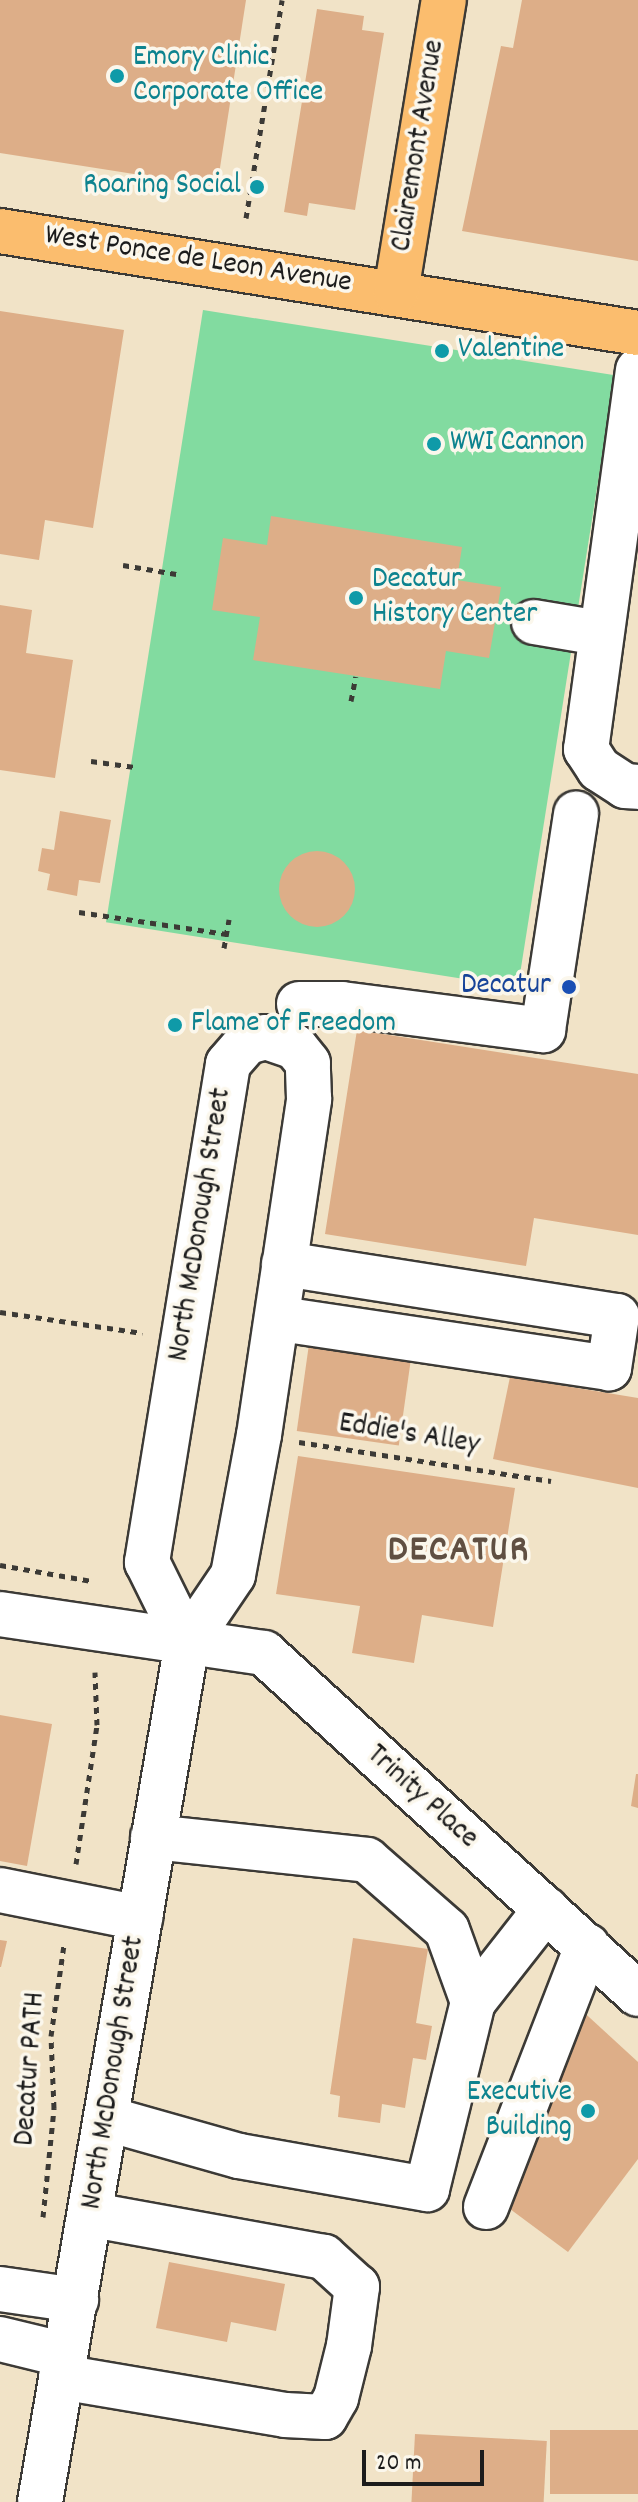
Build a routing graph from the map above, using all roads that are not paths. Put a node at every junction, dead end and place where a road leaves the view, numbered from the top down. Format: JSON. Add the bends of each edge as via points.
{"nodes":[{"id":1,"x":444,"y":0,"type":"edge"},
{"id":2,"x":0,"y":231,"type":"edge"},
{"id":3,"x":396,"y":292,"type":"junction"},
{"id":4,"x":638,"y":333,"type":"edge"},
{"id":5,"x":638,"y":370,"type":"edge"},
{"id":6,"x":534,"y":622,"type":"dead end"},
{"id":7,"x":600,"y":633,"type":"junction"},
{"id":8,"x":638,"y":787,"type":"edge"},
{"id":9,"x":576,"y":814,"type":"dead end"},
{"id":10,"x":299,"y":1004,"type":"dead end"},
{"id":11,"x":284,"y":1264,"type":"junction"},
{"id":12,"x":295,"y":1321,"type":"dead end"},
{"id":13,"x":625,"y":1347,"type":"edge"},
{"id":14,"x":0,"y":1614,"type":"edge"},
{"id":15,"x":187,"y":1643,"type":"junction"},
{"id":16,"x":153,"y":1837,"type":"junction"},
{"id":17,"x":0,"y":1890,"type":"edge"},
{"id":18,"x":546,"y":1909,"type":"junction"},
{"id":19,"x":140,"y":1918,"type":"junction"},
{"id":20,"x":587,"y":1946,"type":"junction"},
{"id":21,"x":638,"y":1994,"type":"edge"},
{"id":22,"x":473,"y":2002,"type":"junction"},
{"id":23,"x":108,"y":2119,"type":"junction"},
{"id":24,"x":427,"y":2189,"type":"junction"},
{"id":25,"x":92,"y":2215,"type":"junction"},
{"id":26,"x":0,"y":2289,"type":"edge"},
{"id":27,"x":76,"y":2300,"type":"junction"},
{"id":28,"x":0,"y":2339,"type":"edge"},
{"id":29,"x":63,"y":2366,"type":"junction"},
{"id":30,"x":40,"y":2502,"type":"edge"}],
"edges":[{"from":1,"to":3,"type":"main road","name":"Clairemont Avenue"},
{"from":2,"to":3,"type":"main road","name":"West Ponce de Leon Avenue"},
{"from":3,"to":4,"type":"main road","name":"West Ponce de Leon Avenue"},
{"from":5,"to":7,"type":"street"},
{"from":6,"to":7,"type":"street"},
{"from":7,"to":8,"type":"street","via":[[586,749],[599,769],[625,786]]},
{"from":9,"to":10,"type":"street","via":[[543,1030],[342,1004]]},
{"from":11,"to":13,"type":"street","via":[[617,1316]]},
{"from":11,"to":15,"type":"street","name":"North McDonough Street","via":[[233,1575]]},
{"from":11,"to":15,"type":"street","name":"North McDonough Street","via":[[309,1099],[308,1063],[295,1047],[266,1037],[247,1042],[228,1064],[147,1562]]},
{"from":12,"to":13,"type":"street","via":[[609,1368]]},
{"from":14,"to":15,"type":"street","name":"Trinity Place"},
{"from":15,"to":16,"type":"street","name":"North McDonough Street"},
{"from":15,"to":18,"type":"street","name":"Trinity Place","via":[[264,1653]]},
{"from":16,"to":19,"type":"street","name":"North McDonough Street"},
{"from":16,"to":22,"type":"street","via":[[367,1860],[447,1930]]},
{"from":17,"to":19,"type":"street"},
{"from":18,"to":20,"type":"street","name":"Trinity Place"},
{"from":18,"to":22,"type":"street"},
{"from":19,"to":23,"type":"street","name":"North McDonough Street"},
{"from":20,"to":21,"type":"street","name":"Trinity Place"},
{"from":20,"to":24,"type":"street","via":[[500,2217]]},
{"from":22,"to":24,"type":"street"},
{"from":23,"to":24,"type":"street","via":[[239,2156]]},
{"from":23,"to":25,"type":"street","name":"North McDonough Street"},
{"from":25,"to":27,"type":"street","name":"North McDonough Street"},
{"from":25,"to":29,"type":"street","via":[[324,2257],[357,2287],[349,2346],[336,2398],[325,2417],[285,2415]]},
{"from":26,"to":27,"type":"street"},
{"from":27,"to":29,"type":"street","name":"North McDonough Street"},
{"from":28,"to":29,"type":"street"},
{"from":29,"to":30,"type":"street","name":"North McDonough Street"}]}
